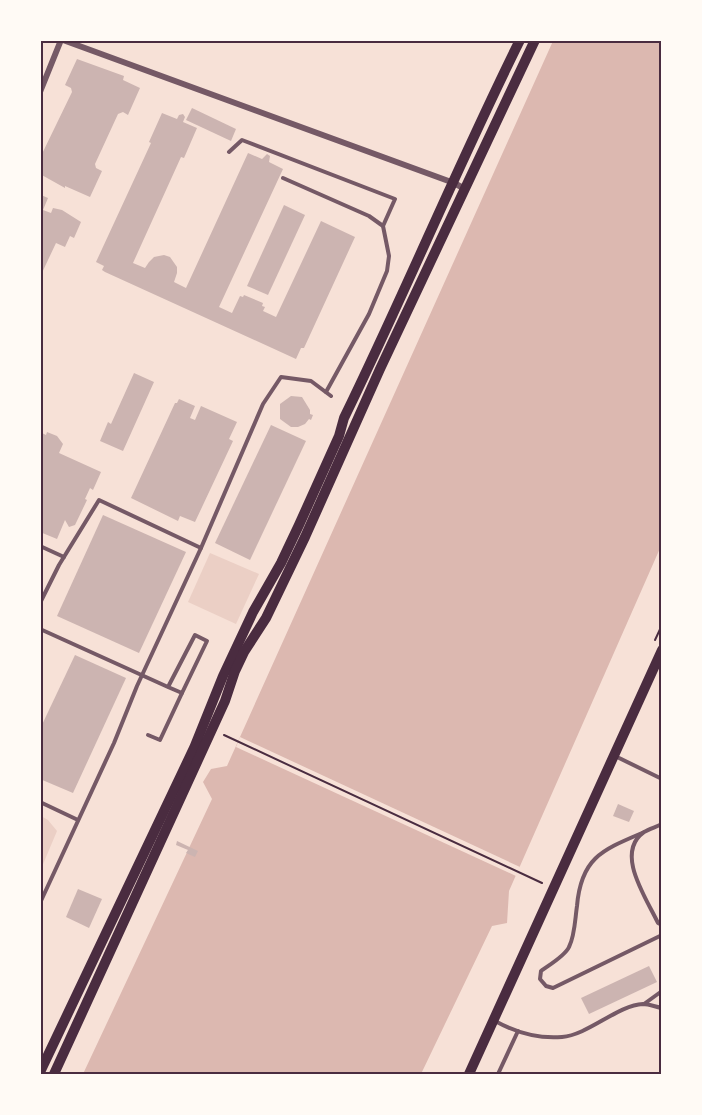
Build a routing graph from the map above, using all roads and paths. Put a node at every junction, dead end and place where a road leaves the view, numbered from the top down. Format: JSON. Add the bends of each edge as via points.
{"nodes":[{"id":1,"x":62,"y":40,"type":"edge"},
{"id":2,"x":520,"y":40,"type":"edge"},
{"id":3,"x":535,"y":40,"type":"edge"},
{"id":4,"x":40,"y":92,"type":"edge"},
{"id":5,"x":229,"y":153,"type":"dead end"},
{"id":6,"x":283,"y":178,"type":"dead end"},
{"id":7,"x":454,"y":183,"type":"junction"},
{"id":8,"x":465,"y":189,"type":"junction"},
{"id":9,"x":383,"y":226,"type":"junction"},
{"id":10,"x":326,"y":392,"type":"junction"},
{"id":11,"x":331,"y":396,"type":"dead end"},
{"id":12,"x":351,"y":403,"type":"junction"},
{"id":13,"x":360,"y":415,"type":"junction"},
{"id":14,"x":40,"y":546,"type":"edge"},
{"id":15,"x":201,"y":548,"type":"junction"},
{"id":16,"x":64,"y":558,"type":"junction"},
{"id":17,"x":40,"y":603,"type":"edge"},
{"id":18,"x":40,"y":629,"type":"edge"},
{"id":19,"x":662,"y":650,"type":"edge"},
{"id":20,"x":142,"y":675,"type":"junction"},
{"id":21,"x":168,"y":687,"type":"junction"},
{"id":22,"x":182,"y":693,"type":"junction"},
{"id":23,"x":219,"y":732,"type":"dead end"},
{"id":24,"x":148,"y":735,"type":"dead end"},
{"id":25,"x":614,"y":755,"type":"junction"},
{"id":26,"x":662,"y":779,"type":"edge"},
{"id":27,"x":40,"y":802,"type":"edge"},
{"id":28,"x":78,"y":820,"type":"junction"},
{"id":29,"x":662,"y":824,"type":"edge"},
{"id":30,"x":642,"y":833,"type":"junction"},
{"id":31,"x":545,"y":884,"type":"dead end"},
{"id":32,"x":40,"y":903,"type":"edge"},
{"id":33,"x":662,"y":925,"type":"edge"},
{"id":34,"x":662,"y":935,"type":"edge"},
{"id":35,"x":662,"y":991,"type":"edge"},
{"id":36,"x":643,"y":1004,"type":"junction"},
{"id":37,"x":662,"y":1008,"type":"edge"},
{"id":38,"x":494,"y":1021,"type":"junction"},
{"id":39,"x":518,"y":1031,"type":"junction"},
{"id":40,"x":40,"y":1072,"type":"edge"},
{"id":41,"x":54,"y":1074,"type":"edge"},
{"id":42,"x":469,"y":1074,"type":"edge"},
{"id":43,"x":498,"y":1074,"type":"edge"}],
"edges":[{"from":1,"to":4,"type":"street"},
{"from":1,"to":7,"type":"street"},
{"from":2,"to":7,"type":"main road","via":[[477,126]]},
{"from":3,"to":8,"type":"main road"},
{"from":5,"to":9,"type":"lane","via":[[242,140],[395,199]]},
{"from":6,"to":9,"type":"lane"},
{"from":7,"to":8,"type":"street"},
{"from":7,"to":12,"type":"main road"},
{"from":8,"to":13,"type":"main road"},
{"from":9,"to":10,"type":"lane","via":[[389,256],[387,271],[369,314]]},
{"from":10,"to":11,"type":"lane"},
{"from":10,"to":15,"type":"lane","via":[[310,381],[281,377],[263,404]]},
{"from":12,"to":13,"type":"lane"},
{"from":12,"to":40,"type":"main road","via":[[299,525],[223,675],[194,748]]},
{"from":13,"to":41,"type":"main road","via":[[266,618],[235,671],[225,701]]},
{"from":14,"to":16,"type":"lane"},
{"from":15,"to":16,"type":"lane","via":[[99,500]]},
{"from":15,"to":20,"type":"lane"},
{"from":16,"to":17,"type":"lane"},
{"from":18,"to":20,"type":"lane"},
{"from":19,"to":25,"type":"main road"},
{"from":20,"to":21,"type":"lane"},
{"from":20,"to":28,"type":"lane"},
{"from":21,"to":22,"type":"lane"},
{"from":21,"to":22,"type":"lane","via":[[195,635],[207,641]]},
{"from":22,"to":24,"type":"lane","via":[[160,740]]},
{"from":23,"to":31,"type":"path"},
{"from":25,"to":26,"type":"lane"},
{"from":25,"to":38,"type":"main road"},
{"from":27,"to":28,"type":"lane"},
{"from":28,"to":32,"type":"lane"},
{"from":29,"to":30,"type":"lane"},
{"from":30,"to":33,"type":"lane","via":[[632,851],[632,869]]},
{"from":30,"to":34,"type":"lane","via":[[610,847],[591,861],[581,877],[569,949],[541,971],[540,979],[553,988]]},
{"from":35,"to":36,"type":"lane"},
{"from":36,"to":37,"type":"lane"},
{"from":36,"to":39,"type":"lane","via":[[562,1037]]},
{"from":38,"to":39,"type":"lane"},
{"from":38,"to":42,"type":"main road"},
{"from":39,"to":43,"type":"lane"}]}
